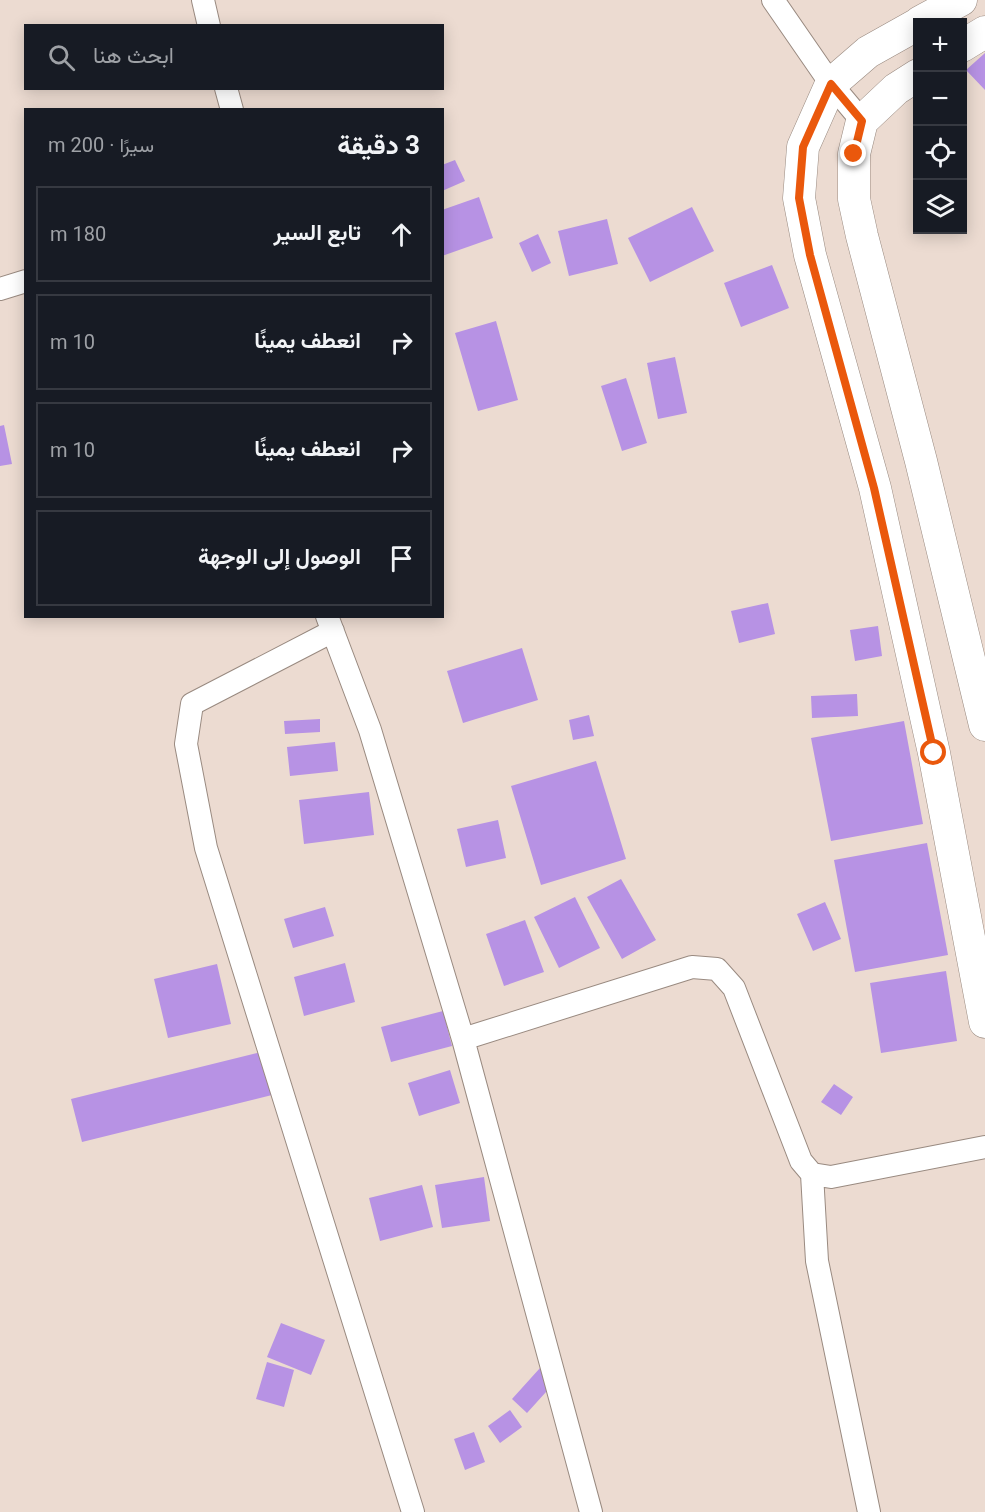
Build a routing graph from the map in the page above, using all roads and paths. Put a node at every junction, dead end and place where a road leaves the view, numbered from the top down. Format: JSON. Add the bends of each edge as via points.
{"nodes":[{"id":1,"x":203,"y":0,"type":"edge"},
{"id":2,"x":773,"y":0,"type":"edge"},
{"id":3,"x":961,"y":0,"type":"edge"},
{"id":4,"x":928,"y":18,"type":"edge"},
{"id":5,"x":209,"y":24,"type":"edge"},
{"id":6,"x":913,"y":26,"type":"edge"},
{"id":7,"x":985,"y":32,"type":"edge"},
{"id":8,"x":967,"y":43,"type":"edge"},
{"id":9,"x":913,"y":78,"type":"edge"},
{"id":10,"x":831,"y":84,"type":"junction"},
{"id":11,"x":227,"y":90,"type":"edge"},
{"id":12,"x":231,"y":108,"type":"edge"},
{"id":13,"x":862,"y":121,"type":"junction"},
{"id":14,"x":24,"y":282,"type":"edge"},
{"id":15,"x":0,"y":290,"type":"edge"},
{"id":16,"x":330,"y":624,"type":"edge"},
{"id":17,"x":985,"y":725,"type":"edge"},
{"id":18,"x":985,"y":1022,"type":"edge"},
{"id":19,"x":463,"y":1039,"type":"junction"},
{"id":20,"x":985,"y":1147,"type":"edge"},
{"id":21,"x":813,"y":1174,"type":"junction"},
{"id":22,"x":413,"y":1512,"type":"edge"},
{"id":23,"x":591,"y":1512,"type":"edge"},
{"id":24,"x":869,"y":1512,"type":"edge"}],
"edges":[{"from":1,"to":5,"type":"street"},
{"from":2,"to":10,"type":"street"},
{"from":3,"to":4,"type":"main road"},
{"from":6,"to":10,"type":"main road","via":[[868,52]]},
{"from":7,"to":8,"type":"main road"},
{"from":9,"to":13,"type":"main road"},
{"from":10,"to":13,"type":"street"},
{"from":10,"to":18,"type":"main road","via":[[803,147],[799,198],[810,255],[874,488],[911,650]]},
{"from":11,"to":12,"type":"street"},
{"from":13,"to":17,"type":"main road","via":[[854,154],[854,199]]},
{"from":14,"to":15,"type":"street"},
{"from":16,"to":19,"type":"street","via":[[370,730]]},
{"from":16,"to":22,"type":"street","via":[[192,704],[186,744],[206,848]]},
{"from":19,"to":21,"type":"street","via":[[692,967],[717,969],[734,988],[801,1161]]},
{"from":19,"to":23,"type":"street"},
{"from":20,"to":21,"type":"street","via":[[831,1177]]},
{"from":21,"to":24,"type":"street","via":[[817,1261]]}]}
